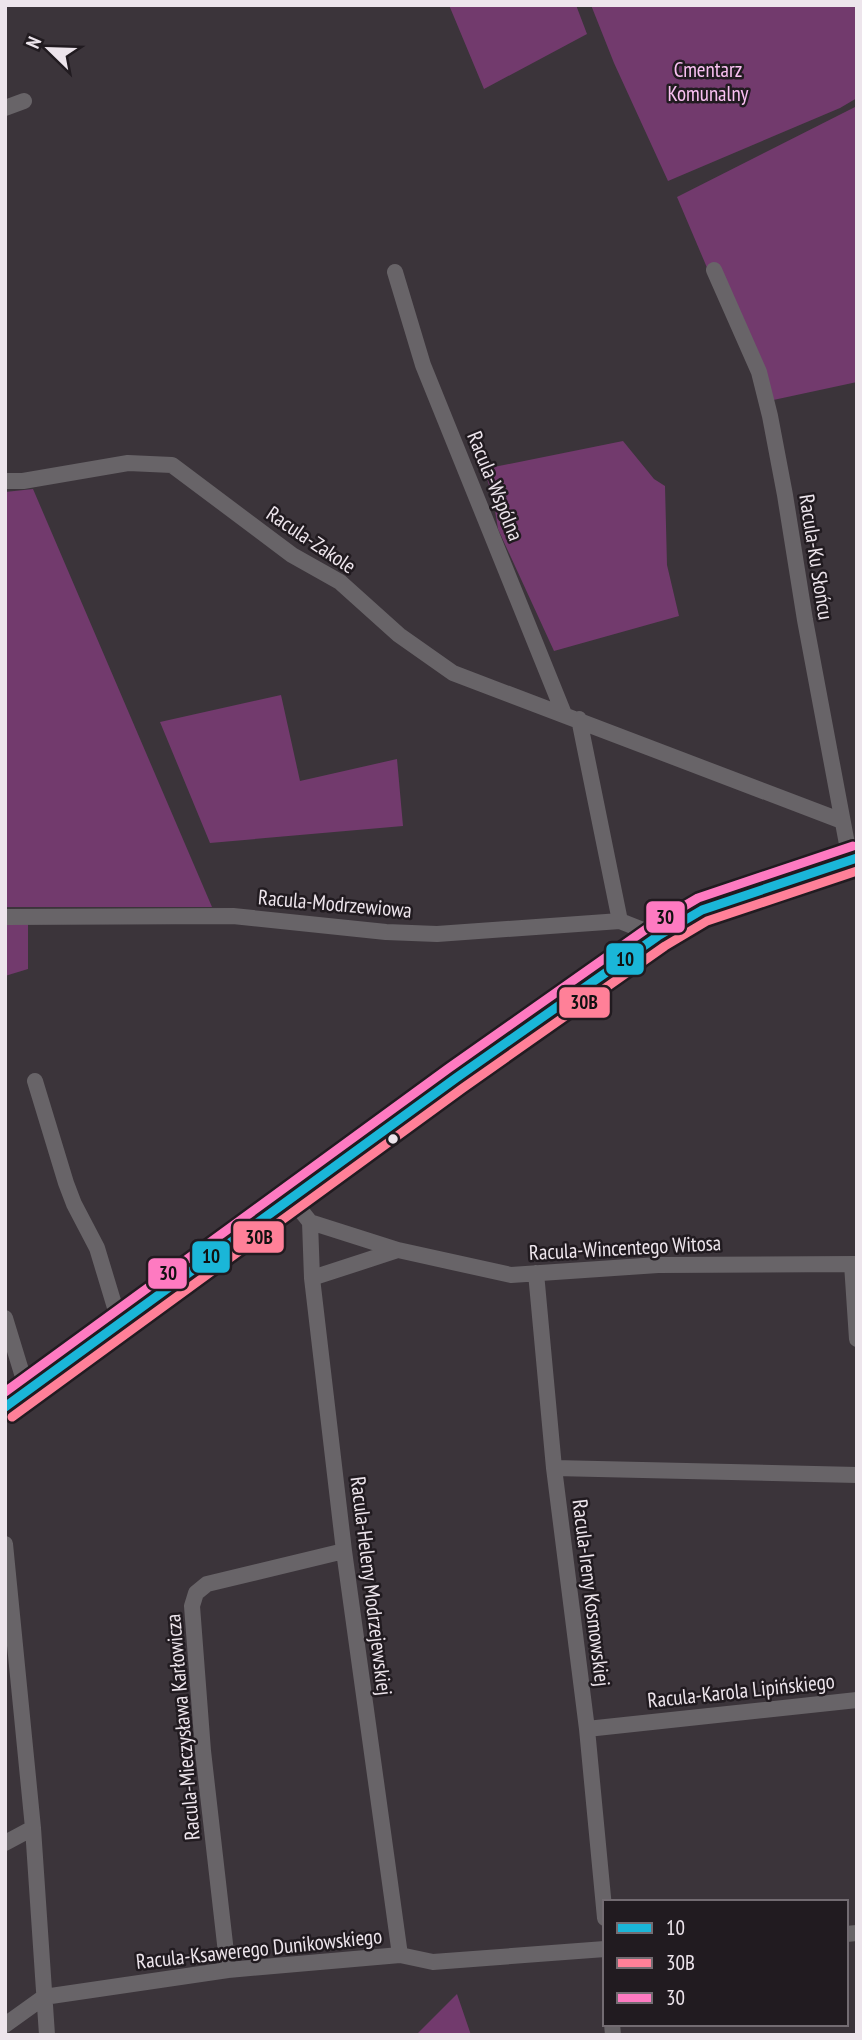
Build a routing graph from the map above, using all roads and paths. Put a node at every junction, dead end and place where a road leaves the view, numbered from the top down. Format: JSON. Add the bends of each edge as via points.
{"nodes":[{"id":1,"x":24,"y":101,"type":"dead end"},
{"id":2,"x":5,"y":108,"type":"edge"},
{"id":3,"x":714,"y":270,"type":"dead end"},
{"id":4,"x":395,"y":272,"type":"dead end"},
{"id":5,"x":5,"y":481,"type":"edge"},
{"id":6,"x":571,"y":716,"type":"junction"},
{"id":7,"x":842,"y":821,"type":"junction"},
{"id":8,"x":854,"y":859,"type":"edge"},
{"id":9,"x":5,"y":917,"type":"edge"},
{"id":10,"x":620,"y":921,"type":"junction"},
{"id":11,"x":658,"y":936,"type":"junction"},
{"id":12,"x":35,"y":1081,"type":"dead end"},
{"id":13,"x":292,"y":1198,"type":"junction"},
{"id":14,"x":310,"y":1222,"type":"junction"},
{"id":15,"x":398,"y":1250,"type":"junction"},
{"id":16,"x":854,"y":1264,"type":"edge"},
{"id":17,"x":536,"y":1273,"type":"junction"},
{"id":18,"x":312,"y":1279,"type":"junction"},
{"id":19,"x":5,"y":1318,"type":"edge"},
{"id":20,"x":120,"y":1324,"type":"junction"},
{"id":21,"x":857,"y":1339,"type":"edge"},
{"id":22,"x":27,"y":1390,"type":"junction"},
{"id":23,"x":5,"y":1407,"type":"edge"},
{"id":24,"x":554,"y":1468,"type":"junction"},
{"id":25,"x":857,"y":1475,"type":"edge"},
{"id":26,"x":5,"y":1544,"type":"edge"},
{"id":27,"x":344,"y":1551,"type":"junction"},
{"id":28,"x":9,"y":1629,"type":"edge"},
{"id":29,"x":857,"y":1700,"type":"edge"},
{"id":30,"x":587,"y":1729,"type":"junction"},
{"id":31,"x":33,"y":1828,"type":"junction"},
{"id":32,"x":5,"y":1843,"type":"edge"},
{"id":33,"x":603,"y":1900,"type":"edge"},
{"id":34,"x":603,"y":1949,"type":"edge"},
{"id":35,"x":400,"y":1955,"type":"junction"},
{"id":36,"x":228,"y":1970,"type":"junction"},
{"id":37,"x":44,"y":1997,"type":"junction"},
{"id":38,"x":5,"y":2025,"type":"edge"},
{"id":39,"x":47,"y":2035,"type":"edge"}],
"edges":[{"from":1,"to":2,"type":"street"},
{"from":3,"to":7,"type":"street","name":"Racula-Ku Słońcu","via":[[759,372],[770,416]]},
{"from":4,"to":6,"type":"street","name":"Racula-Wspólna","via":[[423,366]]},
{"from":5,"to":6,"type":"street","name":"Racula-Zakole","via":[[128,463],[172,465],[292,555],[340,582],[399,635],[453,673]]},
{"from":6,"to":7,"type":"street","name":"Racula-Zakole"},
{"from":6,"to":10,"type":"street"},
{"from":7,"to":8,"type":"street","name":"Racula-Ku Słońcu"},
{"from":8,"to":11,"type":"street","via":[[702,910]]},
{"from":9,"to":10,"type":"street","name":"Racula-Modrzewiowa","via":[[233,916],[437,934]]},
{"from":10,"to":11,"type":"street","name":"Racula-Modrzewiowa"},
{"from":11,"to":13,"type":"street"},
{"from":12,"to":20,"type":"street","via":[[66,1183],[97,1248]]},
{"from":13,"to":14,"type":"street"},
{"from":13,"to":20,"type":"street"},
{"from":14,"to":15,"type":"street","name":"Racula-Wincentego Witosa"},
{"from":14,"to":18,"type":"street","name":"Racula-Heleny Modrzejewskiej"},
{"from":15,"to":17,"type":"street","name":"Racula-Wincentego Witosa","via":[[511,1275]]},
{"from":15,"to":18,"type":"street"},
{"from":16,"to":17,"type":"street","name":"Racula-Wincentego Witosa","via":[[658,1265]]},
{"from":16,"to":21,"type":"street"},
{"from":17,"to":24,"type":"street","name":"Racula-Ireny Kosmowskiej"},
{"from":18,"to":27,"type":"street","name":"Racula-Heleny Modrzejewskiej"},
{"from":19,"to":22,"type":"street"},
{"from":20,"to":22,"type":"street"},
{"from":22,"to":23,"type":"street"},
{"from":24,"to":25,"type":"street"},
{"from":24,"to":30,"type":"street","name":"Racula-Ireny Kosmowskiej"},
{"from":26,"to":28,"type":"street"},
{"from":27,"to":35,"type":"street","name":"Racula-Heleny Modrzejewskiej"},
{"from":27,"to":36,"type":"street","name":"Racula-Mieczysława Karłowicza","via":[[206,1584],[196,1593],[192,1606]]},
{"from":28,"to":31,"type":"street"},
{"from":29,"to":30,"type":"street","name":"Racula-Karola Lipińskiego"},
{"from":30,"to":33,"type":"street","name":"Racula-Ireny Kosmowskiej"},
{"from":31,"to":32,"type":"street"},
{"from":31,"to":37,"type":"street"},
{"from":34,"to":35,"type":"street","name":"Racula-Ksawerego Dunikowskiego","via":[[433,1962]]},
{"from":35,"to":36,"type":"street","name":"Racula-Ksawerego Dunikowskiego"},
{"from":36,"to":37,"type":"street","name":"Racula-Ksawerego Dunikowskiego"},
{"from":37,"to":38,"type":"street"},
{"from":37,"to":39,"type":"street"}]}
